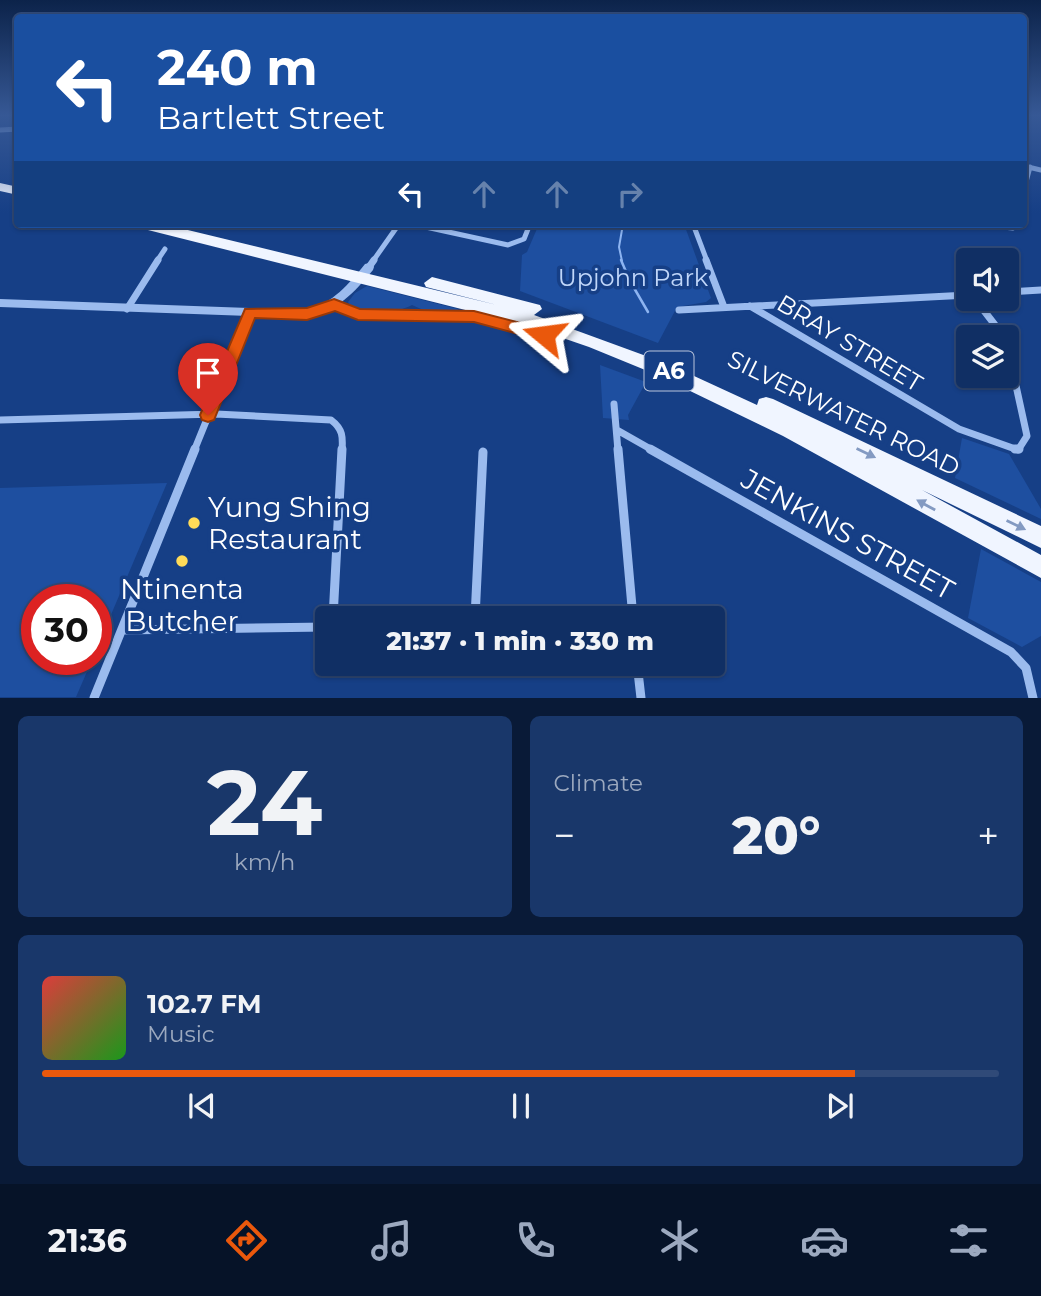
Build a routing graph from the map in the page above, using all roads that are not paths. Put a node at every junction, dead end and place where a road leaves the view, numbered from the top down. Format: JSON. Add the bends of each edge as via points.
{"nodes":[{"id":1,"x":1027,"y":166,"type":"edge"},
{"id":2,"x":1041,"y":170,"type":"edge"},
{"id":3,"x":162,"y":228,"type":"edge"},
{"id":4,"x":192,"y":228,"type":"edge"},
{"id":5,"x":396,"y":228,"type":"edge"},
{"id":6,"x":430,"y":228,"type":"edge"},
{"id":7,"x":528,"y":228,"type":"edge"},
{"id":8,"x":694,"y":228,"type":"edge"},
{"id":9,"x":165,"y":249,"type":"dead end"},
{"id":10,"x":364,"y":272,"type":"junction"},
{"id":11,"x":1041,"y":290,"type":"edge"},
{"id":12,"x":1019,"y":291,"type":"edge"},
{"id":13,"x":956,"y":296,"type":"edge"},
{"id":14,"x":0,"y":303,"type":"edge"},
{"id":15,"x":334,"y":304,"type":"junction"},
{"id":16,"x":750,"y":306,"type":"junction"},
{"id":17,"x":724,"y":307,"type":"junction"},
{"id":18,"x":127,"y":309,"type":"junction"},
{"id":19,"x":679,"y":310,"type":"dead end"},
{"id":20,"x":250,"y":313,"type":"junction"},
{"id":21,"x":544,"y":335,"type":"dead end"},
{"id":22,"x":1016,"y":388,"type":"edge"},
{"id":23,"x":614,"y":404,"type":"dead end"},
{"id":24,"x":208,"y":415,"type":"junction"},
{"id":25,"x":0,"y":420,"type":"edge"},
{"id":26,"x":617,"y":430,"type":"junction"},
{"id":27,"x":483,"y":452,"type":"dead end"},
{"id":28,"x":986,"y":537,"type":"junction"},
{"id":29,"x":1041,"y":537,"type":"edge"},
{"id":30,"x":1041,"y":567,"type":"edge"},
{"id":31,"x":1041,"y":575,"type":"edge"},
{"id":32,"x":334,"y":606,"type":"edge"},
{"id":33,"x":476,"y":606,"type":"edge"},
{"id":34,"x":632,"y":606,"type":"edge"},
{"id":35,"x":315,"y":627,"type":"edge"},
{"id":36,"x":122,"y":630,"type":"junction"},
{"id":37,"x":638,"y":676,"type":"edge"},
{"id":38,"x":94,"y":698,"type":"edge"},
{"id":39,"x":640,"y":698,"type":"edge"},
{"id":40,"x":1033,"y":698,"type":"edge"}],
"edges":[{"from":1,"to":2,"type":"street"},
{"from":3,"to":10,"type":"highway","name":"SILVERWATER ROAD","number":"A6"},
{"from":4,"to":10,"type":"highway","name":"SILVERWATER ROAD","number":"A6"},
{"from":5,"to":10,"type":"street"},
{"from":6,"to":7,"type":"street","via":[[509,245],[524,239]]},
{"from":8,"to":17,"type":"street"},
{"from":9,"to":18,"type":"street"},
{"from":10,"to":15,"type":"street"},
{"from":28,"to":10,"type":"highway","name":"SILVERWATER ROAD","number":"A6","one_way":true,"via":[[663,367],[585,337]]},
{"from":10,"to":29,"type":"highway","name":"SILVERWATER ROAD","number":"A6","one_way":true,"via":[[527,306],[610,334]]},
{"from":11,"to":12,"type":"street"},
{"from":13,"to":16,"type":"street"},
{"from":14,"to":18,"type":"street"},
{"from":15,"to":20,"type":"street","via":[[307,314]]},
{"from":15,"to":21,"type":"street","via":[[358,315],[474,317]]},
{"from":16,"to":17,"type":"street"},
{"from":16,"to":22,"type":"street","name":"BRAY STREET","via":[[959,429],[1018,450],[1027,436]]},
{"from":17,"to":19,"type":"street"},
{"from":18,"to":20,"type":"street"},
{"from":20,"to":24,"type":"street"},
{"from":23,"to":26,"type":"street"},
{"from":24,"to":25,"type":"street"},
{"from":24,"to":32,"type":"street","via":[[317,418],[339,426],[343,454]]},
{"from":24,"to":36,"type":"street"},
{"from":26,"to":34,"type":"street"},
{"from":26,"to":40,"type":"street","name":"JENKINS STREET","via":[[1011,652],[1026,668]]},
{"from":27,"to":33,"type":"street"},
{"from":28,"to":30,"type":"highway","name":"SILVERWATER ROAD","number":"A6"},
{"from":28,"to":31,"type":"highway","name":"SILVERWATER ROAD","number":"A6"},
{"from":35,"to":36,"type":"street"},
{"from":36,"to":38,"type":"street"},
{"from":37,"to":39,"type":"street"}]}
